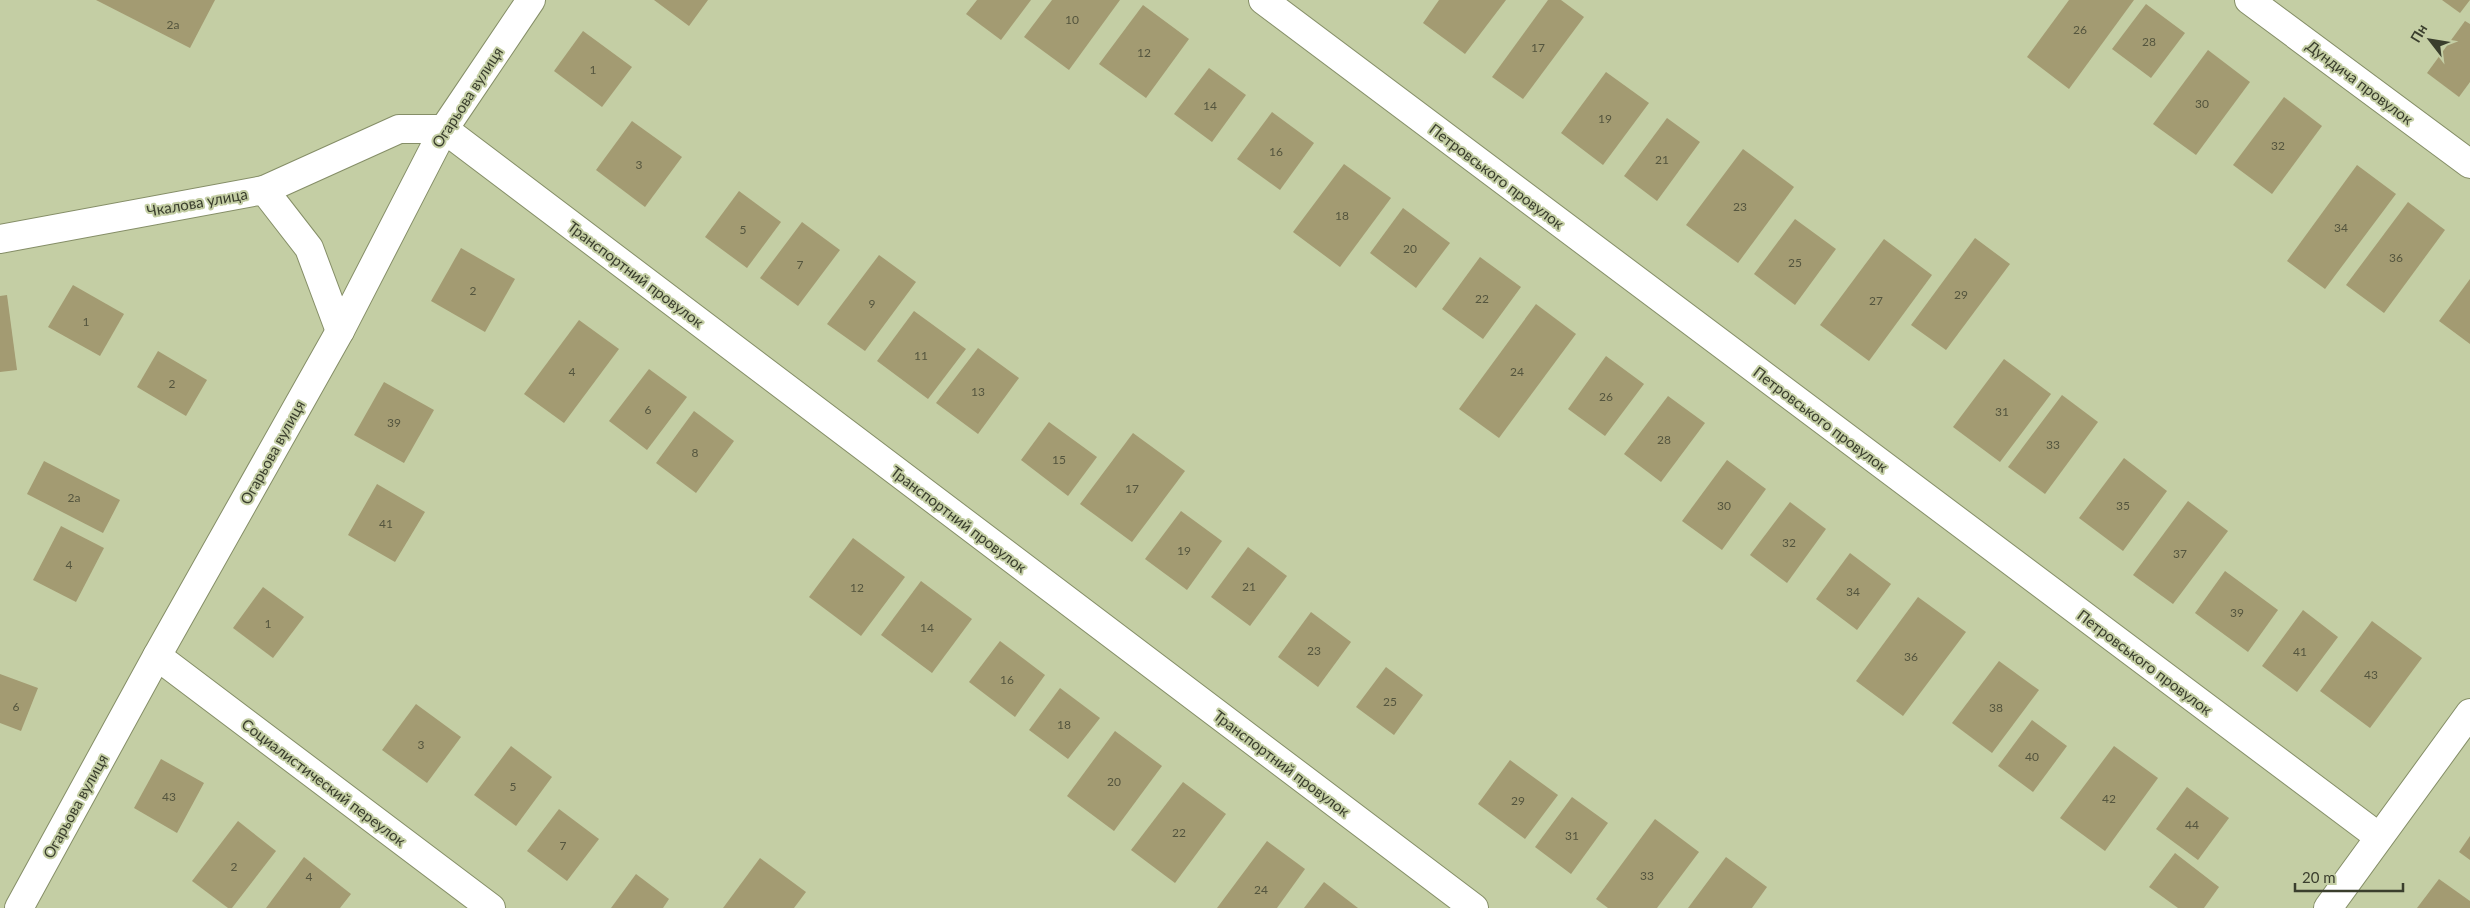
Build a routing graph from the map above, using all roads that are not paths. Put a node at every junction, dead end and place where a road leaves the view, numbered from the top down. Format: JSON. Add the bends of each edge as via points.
{"nodes":[{"id":1,"x":531,"y":0,"type":"edge"},
{"id":2,"x":1263,"y":0,"type":"edge"},
{"id":3,"x":2250,"y":0,"type":"edge"},
{"id":4,"x":444,"y":129,"type":"junction"},
{"id":5,"x":2470,"y":164,"type":"edge"},
{"id":6,"x":264,"y":190,"type":"junction"},
{"id":7,"x":0,"y":239,"type":"edge"},
{"id":8,"x":340,"y":331,"type":"junction"},
{"id":9,"x":157,"y":656,"type":"junction"},
{"id":10,"x":2470,"y":712,"type":"edge"},
{"id":11,"x":2378,"y":838,"type":"junction"},
{"id":12,"x":19,"y":908,"type":"edge"},
{"id":13,"x":491,"y":908,"type":"edge"},
{"id":14,"x":1474,"y":908,"type":"edge"},
{"id":15,"x":2328,"y":908,"type":"edge"}],
"edges":[{"from":1,"to":4,"type":"street","name":"Огарьова вулиця"},
{"from":2,"to":11,"type":"street","name":"Петровського провулок"},
{"from":3,"to":5,"type":"street","name":"Дундича провулок"},
{"from":4,"to":6,"type":"street","via":[[399,129]]},
{"from":4,"to":8,"type":"street","name":"Огарьова вулиця"},
{"from":4,"to":14,"type":"street","name":"Транспортний провулок"},
{"from":6,"to":7,"type":"street","name":"Чкалова улица"},
{"from":6,"to":8,"type":"street","name":"Чкалова улица","via":[[309,248]]},
{"from":8,"to":9,"type":"street","name":"Огарьова вулиця"},
{"from":9,"to":12,"type":"street","name":"Огарьова вулиця"},
{"from":9,"to":13,"type":"street","name":"Социалистический переулок"},
{"from":10,"to":11,"type":"street"},
{"from":11,"to":15,"type":"street"}]}
